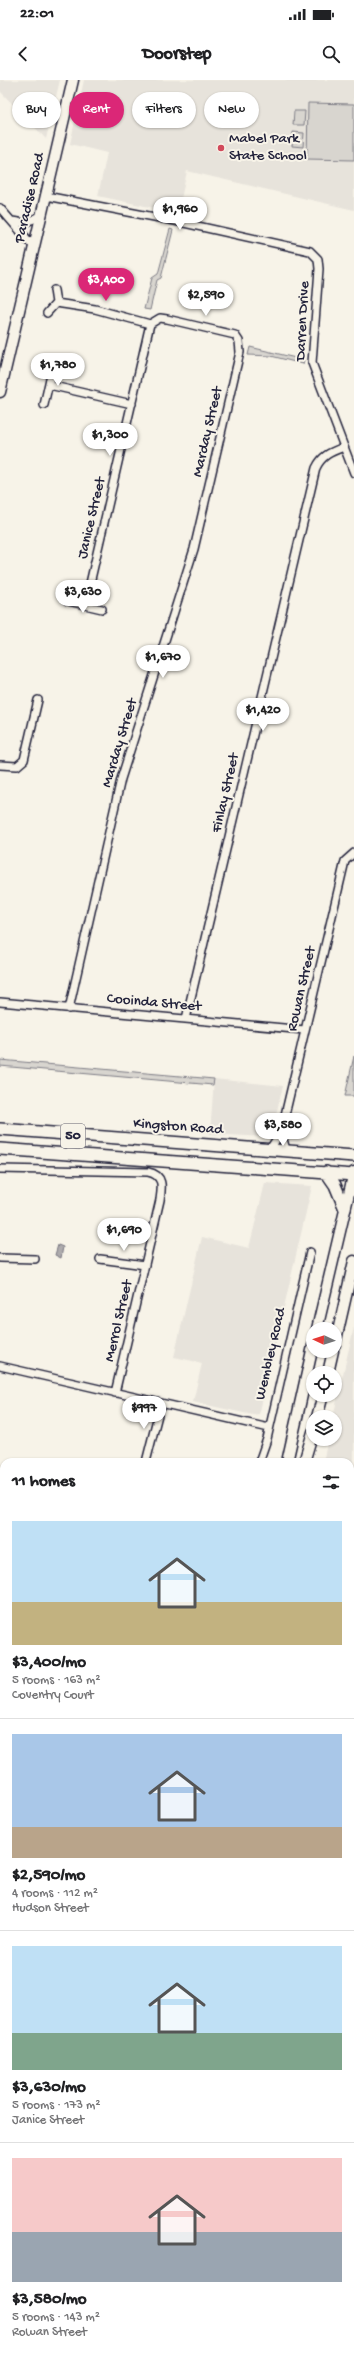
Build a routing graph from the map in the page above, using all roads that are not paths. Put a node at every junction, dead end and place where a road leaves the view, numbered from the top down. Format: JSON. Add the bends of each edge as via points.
{"nodes":[{"id":1,"x":73,"y":80,"type":"edge"},
{"id":2,"x":46,"y":196,"type":"junction"},
{"id":3,"x":0,"y":208,"type":"edge"},
{"id":4,"x":41,"y":216,"type":"junction"},
{"id":5,"x":12,"y":221,"type":"junction"},
{"id":6,"x":34,"y":247,"type":"junction"},
{"id":7,"x":54,"y":290,"type":"dead end"},
{"id":8,"x":56,"y":303,"type":"junction"},
{"id":9,"x":47,"y":313,"type":"dead end"},
{"id":10,"x":152,"y":322,"type":"junction"},
{"id":11,"x":53,"y":365,"type":"dead end"},
{"id":12,"x":49,"y":385,"type":"junction"},
{"id":13,"x":0,"y":392,"type":"edge"},
{"id":14,"x":132,"y":404,"type":"junction"},
{"id":15,"x":44,"y":405,"type":"dead end"},
{"id":16,"x":344,"y":447,"type":"junction"},
{"id":17,"x":354,"y":473,"type":"edge"},
{"id":18,"x":68,"y":601,"type":"dead end"},
{"id":19,"x":86,"y":605,"type":"junction"},
{"id":20,"x":102,"y":609,"type":"dead end"},
{"id":21,"x":38,"y":700,"type":"dead end"},
{"id":22,"x":0,"y":765,"type":"edge"},
{"id":23,"x":353,"y":853,"type":"edge"},
{"id":24,"x":0,"y":1002,"type":"edge"},
{"id":25,"x":69,"y":1009,"type":"junction"},
{"id":26,"x":186,"y":1019,"type":"junction"},
{"id":27,"x":305,"y":1030,"type":"junction"},
{"id":28,"x":0,"y":1129,"type":"edge"},
{"id":29,"x":281,"y":1132,"type":"junction"},
{"id":30,"x":0,"y":1149,"type":"edge"},
{"id":31,"x":270,"y":1149,"type":"junction"},
{"id":32,"x":286,"y":1150,"type":"junction"},
{"id":33,"x":354,"y":1156,"type":"edge"},
{"id":34,"x":0,"y":1169,"type":"edge"},
{"id":35,"x":326,"y":1172,"type":"junction"},
{"id":36,"x":354,"y":1174,"type":"edge"},
{"id":37,"x":345,"y":1209,"type":"junction"},
{"id":38,"x":310,"y":1252,"type":"dead end"},
{"id":39,"x":0,"y":1258,"type":"edge"},
{"id":40,"x":35,"y":1259,"type":"dead end"},
{"id":41,"x":100,"y":1259,"type":"dead end"},
{"id":42,"x":354,"y":1261,"type":"edge"},
{"id":43,"x":145,"y":1265,"type":"junction"},
{"id":44,"x":319,"y":1322,"type":"edge"},
{"id":45,"x":340,"y":1322,"type":"edge"},
{"id":46,"x":310,"y":1358,"type":"edge"},
{"id":47,"x":0,"y":1366,"type":"edge"},
{"id":48,"x":115,"y":1393,"type":"junction"},
{"id":49,"x":160,"y":1403,"type":"junction"},
{"id":50,"x":269,"y":1428,"type":"junction"},
{"id":51,"x":309,"y":1446,"type":"edge"},
{"id":52,"x":147,"y":1458,"type":"edge"},
{"id":53,"x":260,"y":1458,"type":"edge"},
{"id":54,"x":288,"y":1458,"type":"edge"},
{"id":55,"x":305,"y":1458,"type":"edge"}],
"edges":[{"from":1,"to":2,"type":"main road","name":"Paradise Road"},
{"from":2,"to":4,"type":"main road","name":"Paradise Road"},
{"from":2,"to":16,"type":"street","name":"Darren Drive","via":[[310,251],[318,259],[312,363]]},
{"from":3,"to":5,"type":"street"},
{"from":4,"to":5,"type":"street","via":[[24,223]]},
{"from":4,"to":6,"type":"main road","name":"Paradise Road"},
{"from":5,"to":6,"type":"street"},
{"from":6,"to":13,"type":"main road","name":"Paradise Road"},
{"from":7,"to":8,"type":"street"},
{"from":8,"to":9,"type":"street"},
{"from":8,"to":10,"type":"street"},
{"from":10,"to":14,"type":"street","name":"Janice Street"},
{"from":10,"to":25,"type":"street","name":"Marday Street","via":[[167,319],[227,332],[235,335],[240,347],[194,549],[121,779]]},
{"from":11,"to":12,"type":"street"},
{"from":12,"to":14,"type":"street"},
{"from":12,"to":15,"type":"street"},
{"from":14,"to":19,"type":"street","name":"Janice Street"},
{"from":16,"to":17,"type":"street","name":"Darren Drive"},
{"from":16,"to":26,"type":"street","name":"Finlay Street","via":[[320,459],[316,468]]},
{"from":18,"to":19,"type":"street"},
{"from":19,"to":20,"type":"street"},
{"from":21,"to":22,"type":"street","via":[[24,760],[17,766]]},
{"from":23,"to":27,"type":"street","name":"Rowan Street","via":[[345,861]]},
{"from":24,"to":25,"type":"street","name":"Cooinda Street"},
{"from":25,"to":26,"type":"street","name":"Cooinda Street"},
{"from":26,"to":27,"type":"street","name":"Cooinda Street"},
{"from":27,"to":29,"type":"street","name":"Rowan Street"},
{"from":28,"to":31,"type":"main road","name":"Kingston Road","number":"50"},
{"from":29,"to":31,"type":"street","name":"Rowan Street"},
{"from":29,"to":32,"type":"street","name":"Rowan Street"},
{"from":30,"to":35,"type":"main road","number":"50"},
{"from":31,"to":32,"type":"main road","name":"Kingston Road","number":"50"},
{"from":32,"to":33,"type":"main road","name":"Kingston Road","number":"50"},
{"from":34,"to":43,"type":"street","name":"Merrol Street","via":[[148,1172],[157,1175],[161,1182],[161,1192]]},
{"from":35,"to":36,"type":"main road"},
{"from":35,"to":37,"type":"main road","via":[[335,1184]]},
{"from":36,"to":37,"type":"main road"},
{"from":37,"to":44,"type":"main road"},
{"from":38,"to":50,"type":"street","name":"Wembley Road"},
{"from":39,"to":40,"type":"street"},
{"from":41,"to":43,"type":"street"},
{"from":42,"to":45,"type":"main road"},
{"from":43,"to":48,"type":"street","name":"Merrol Street"},
{"from":46,"to":54,"type":"main road"},
{"from":47,"to":48,"type":"street"},
{"from":48,"to":49,"type":"street"},
{"from":49,"to":50,"type":"street"},
{"from":49,"to":52,"type":"street"},
{"from":50,"to":53,"type":"street","name":"Wembley Road"},
{"from":51,"to":55,"type":"main road"}]}
